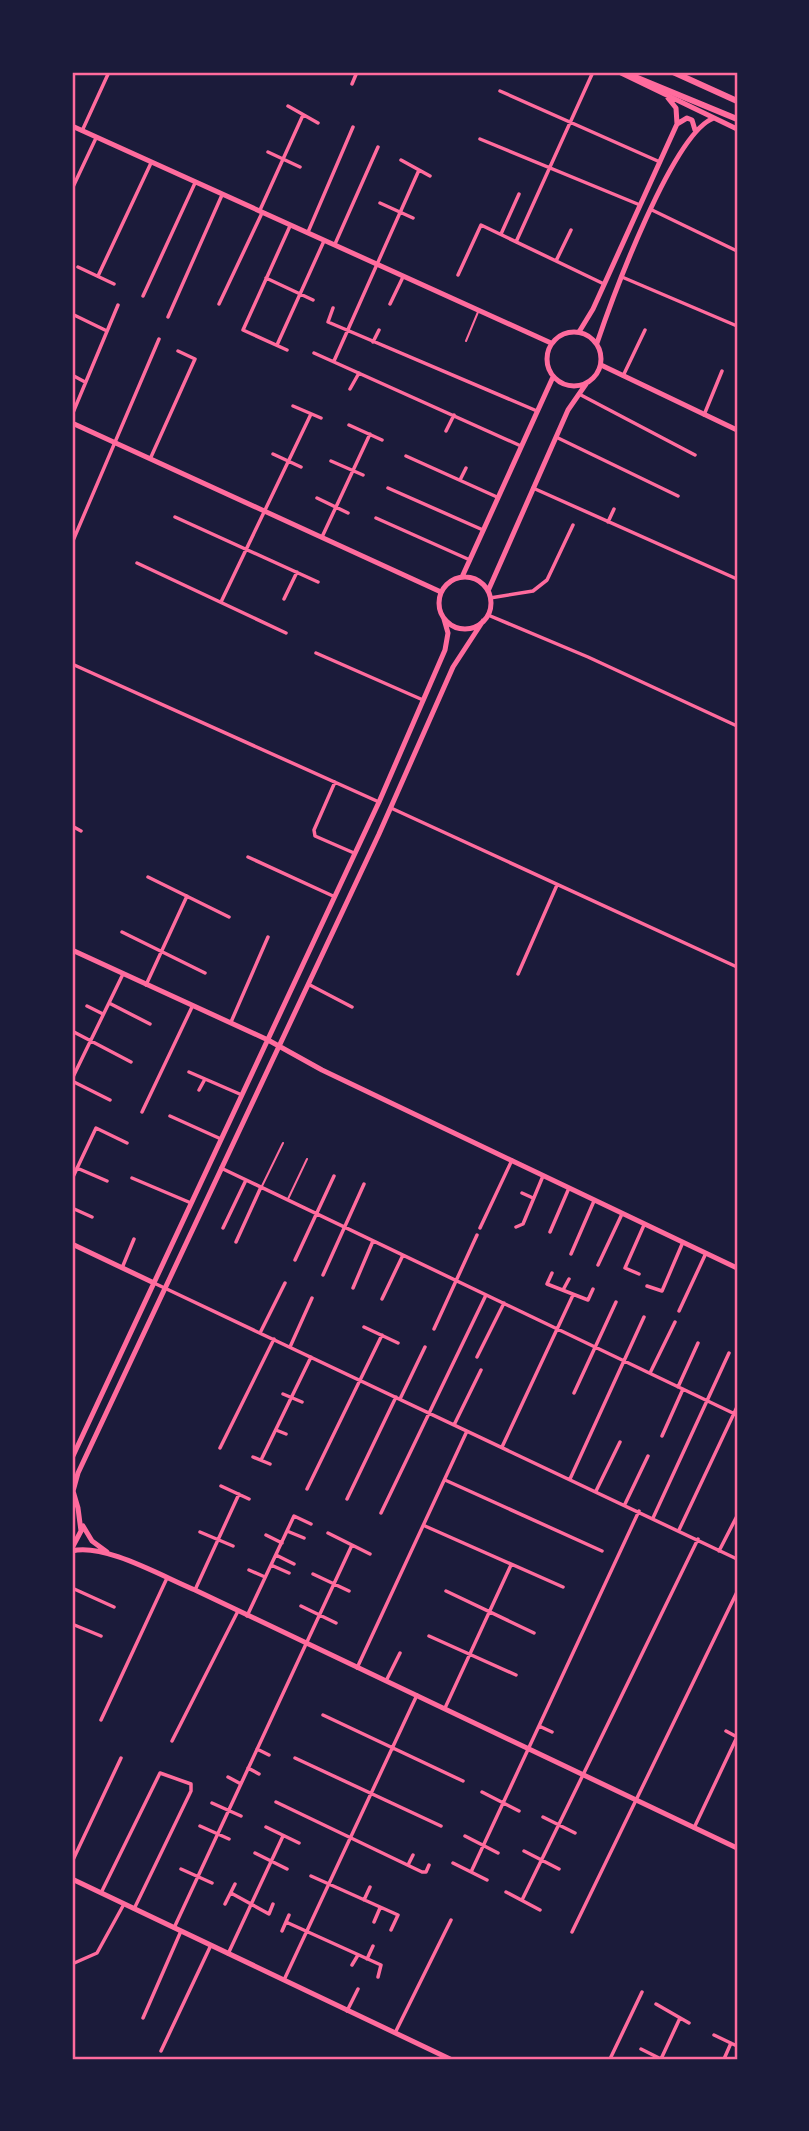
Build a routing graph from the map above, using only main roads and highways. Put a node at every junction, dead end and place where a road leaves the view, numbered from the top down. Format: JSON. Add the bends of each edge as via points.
{"nodes":[{"id":1,"x":621,"y":72,"type":"edge"},
{"id":2,"x":673,"y":72,"type":"edge"},
{"id":3,"x":737,"y":101,"type":"edge"},
{"id":4,"x":737,"y":119,"type":"edge"}],
"edges":[{"from":1,"to":4,"type":"main road"},
{"from":2,"to":3,"type":"main road"}]}
